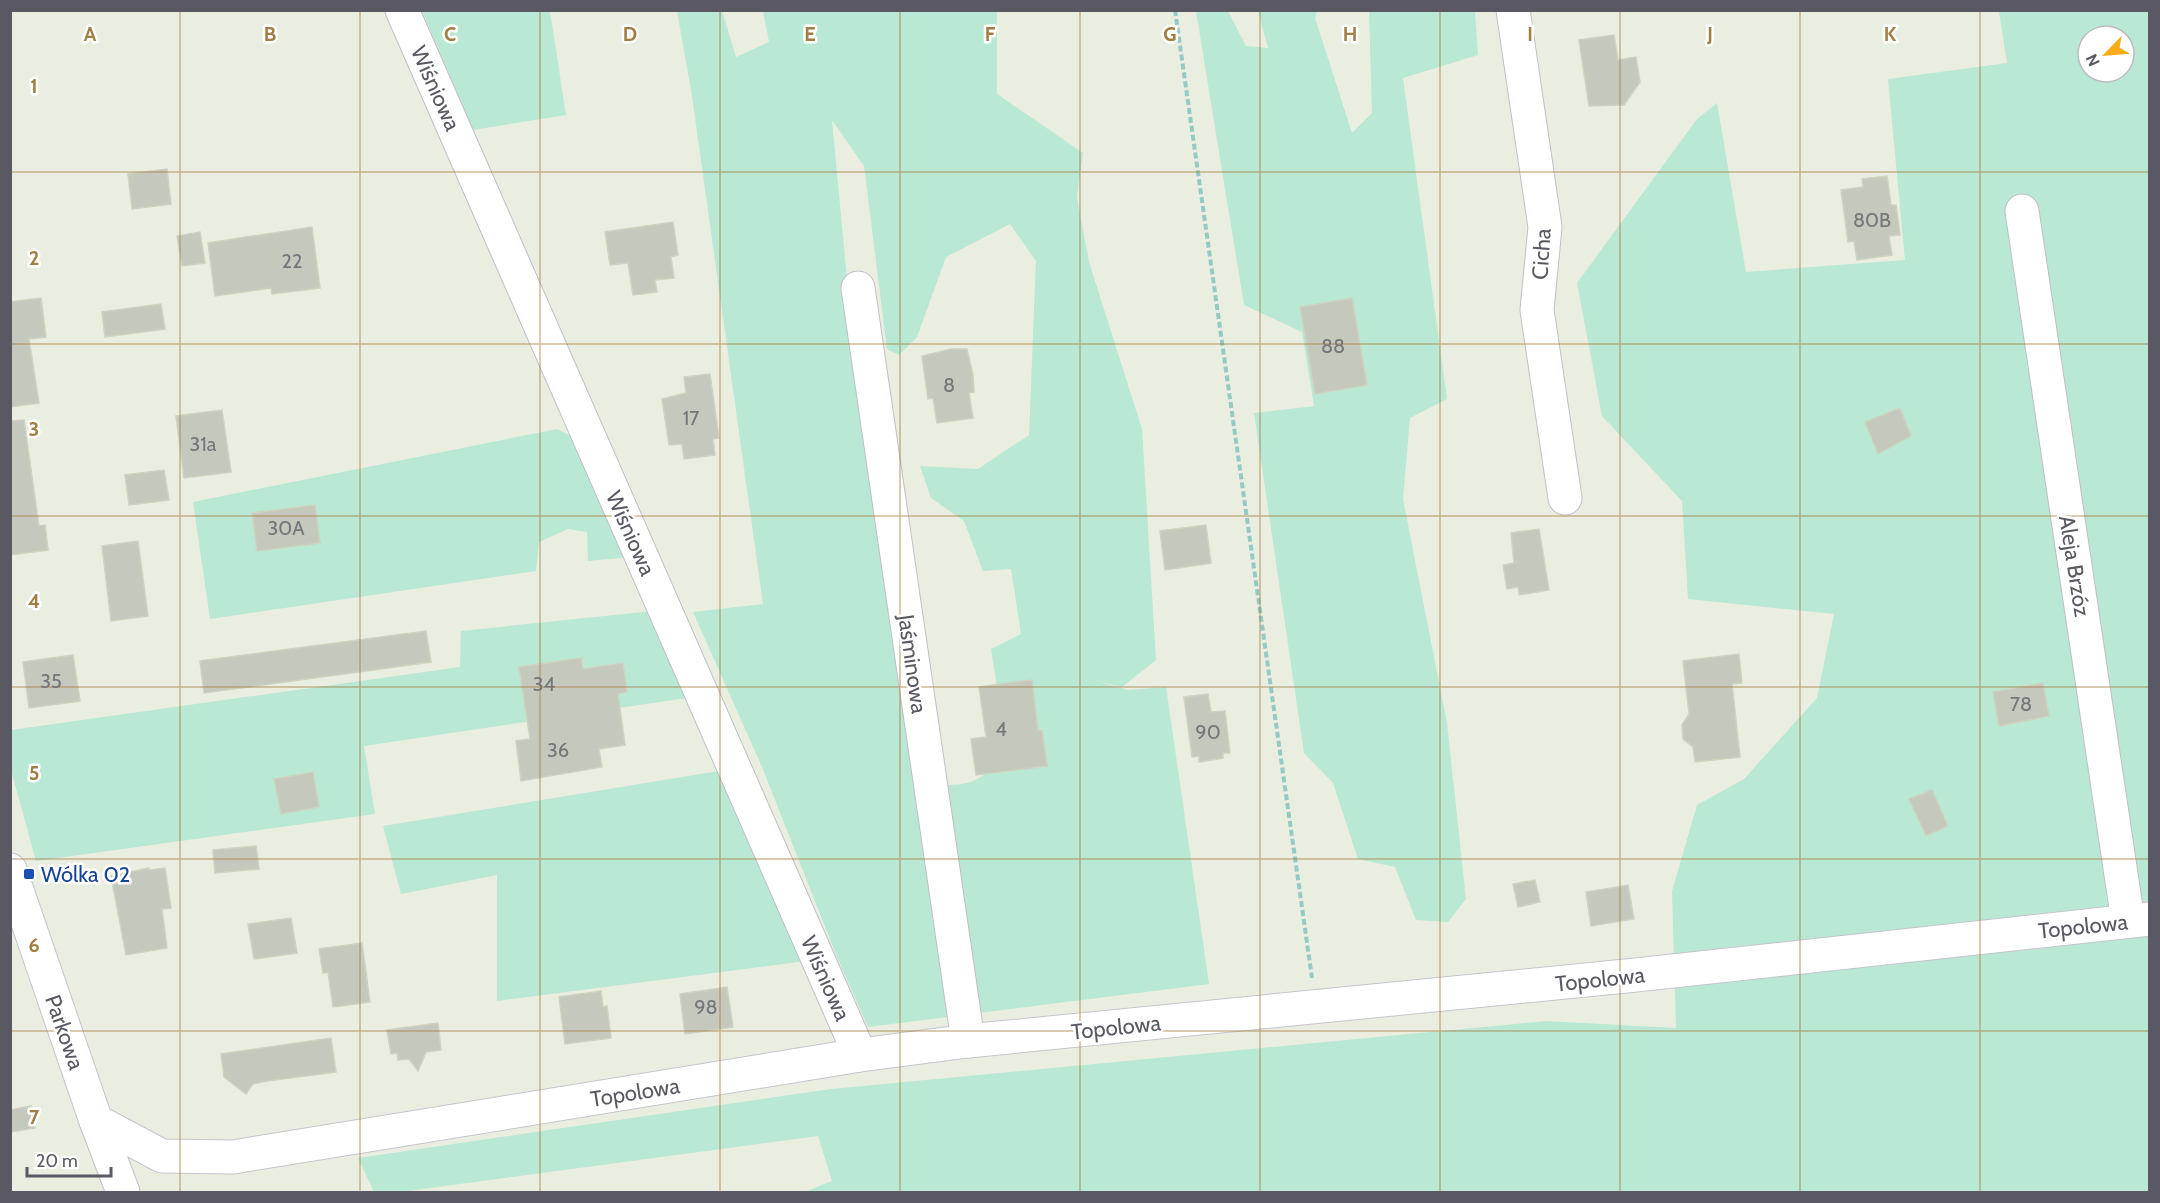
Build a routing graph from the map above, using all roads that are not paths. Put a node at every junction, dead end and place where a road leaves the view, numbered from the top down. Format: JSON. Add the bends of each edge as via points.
{"nodes":[{"id":1,"x":402,"y":10,"type":"edge"},
{"id":2,"x":1513,"y":10,"type":"edge"},
{"id":3,"x":2022,"y":211,"type":"dead end"},
{"id":4,"x":858,"y":288,"type":"dead end"},
{"id":5,"x":1565,"y":498,"type":"dead end"},
{"id":6,"x":10,"y":870,"type":"edge"},
{"id":7,"x":2139,"y":920,"type":"edge"},
{"id":8,"x":968,"y":1041,"type":"junction"},
{"id":9,"x":860,"y":1055,"type":"junction"},
{"id":10,"x":96,"y":1120,"type":"junction"},
{"id":11,"x":123,"y":1192,"type":"edge"}],
"edges":[{"from":1,"to":9,"type":"street","name":"Wiśniowa"},
{"from":2,"to":5,"type":"street","name":"Cicha","via":[[1545,227],[1537,310]]},
{"from":3,"to":7,"type":"street","name":"Aleja Brzóz"},
{"from":4,"to":8,"type":"street","name":"Jaśminowa"},
{"from":6,"to":10,"type":"street","name":"Parkowa"},
{"from":7,"to":8,"type":"street","name":"Topolowa"},
{"from":8,"to":9,"type":"street","name":"Topolowa"},
{"from":9,"to":10,"type":"street","name":"Topolowa","via":[[233,1157],[162,1156]]},
{"from":10,"to":11,"type":"street","name":"Parkowa"}]}
